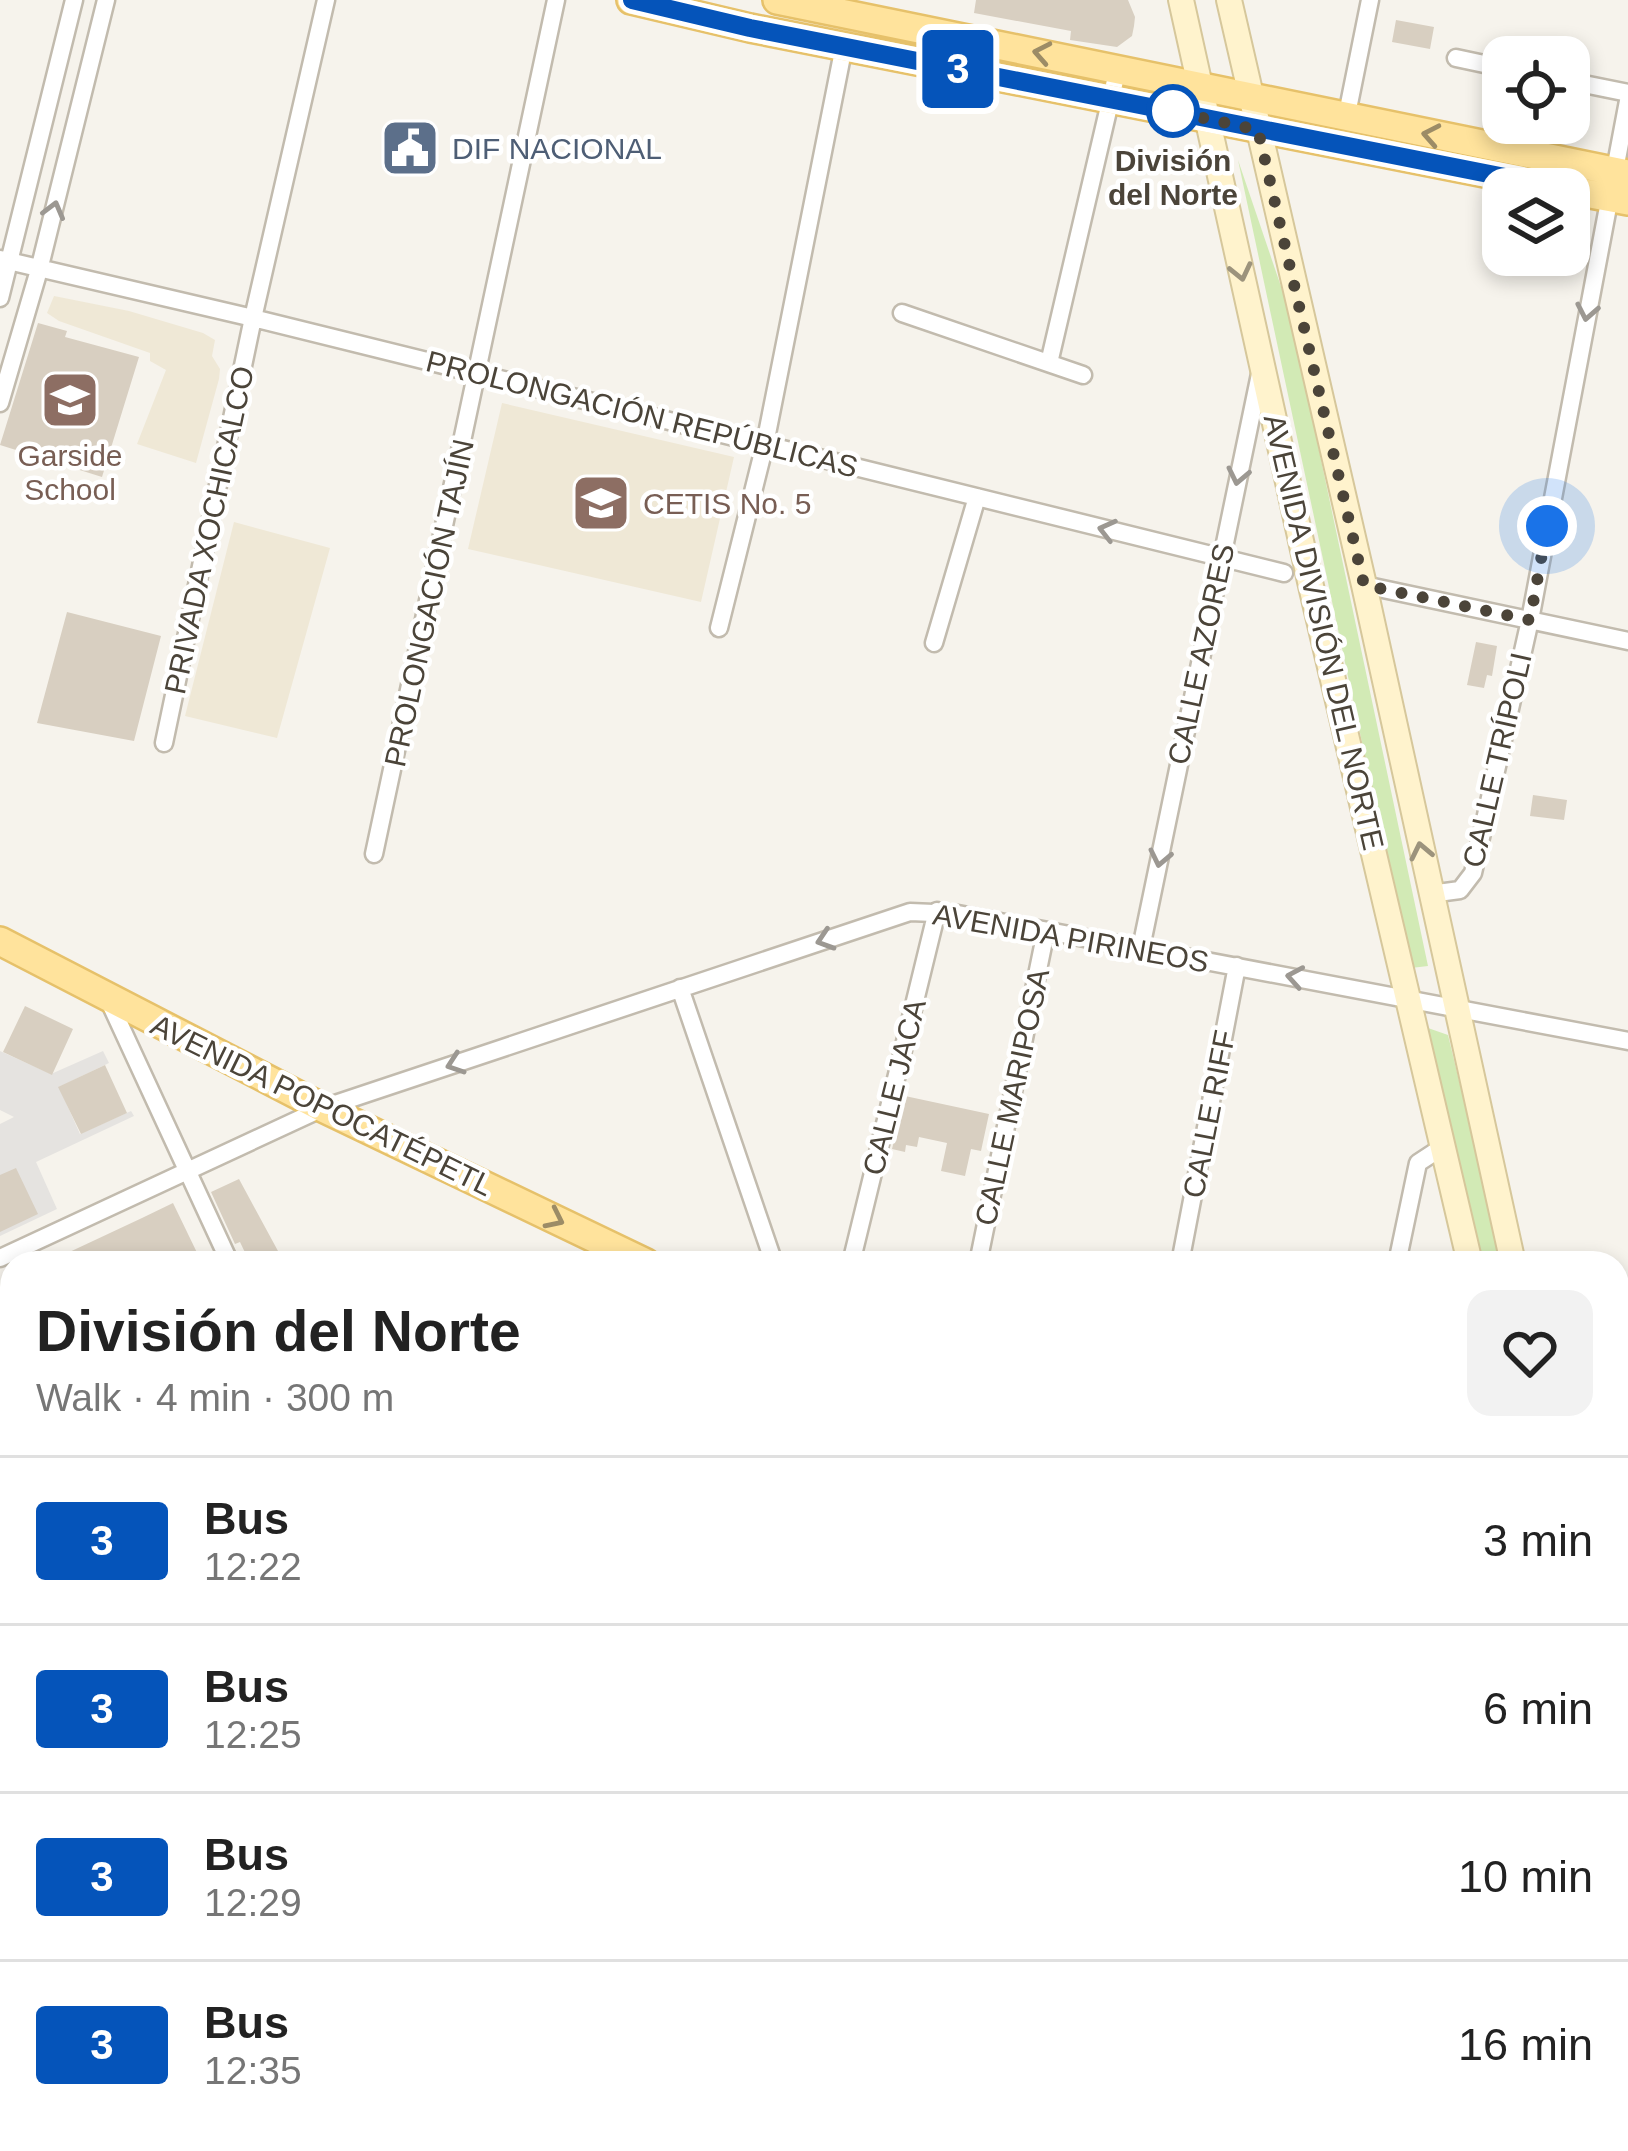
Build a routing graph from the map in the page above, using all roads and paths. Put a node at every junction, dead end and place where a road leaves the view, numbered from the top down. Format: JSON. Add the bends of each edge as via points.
{"nodes":[{"id":1,"x":74,"y":0,"type":"edge"},
{"id":2,"x":106,"y":0,"type":"edge"},
{"id":3,"x":326,"y":0,"type":"edge"},
{"id":4,"x":556,"y":0,"type":"edge"},
{"id":5,"x":631,"y":0,"type":"edge"},
{"id":6,"x":777,"y":0,"type":"edge"},
{"id":7,"x":1181,"y":0,"type":"edge"},
{"id":8,"x":1228,"y":0,"type":"edge"},
{"id":9,"x":1370,"y":0,"type":"edge"},
{"id":10,"x":850,"y":7,"type":"edge"},
{"id":11,"x":844,"y":46,"type":"junction"},
{"id":12,"x":1456,"y":58,"type":"dead end"},
{"id":13,"x":1482,"y":64,"type":"edge"},
{"id":14,"x":1118,"y":68,"type":"junction"},
{"id":15,"x":1198,"y":84,"type":"junction"},
{"id":16,"x":1590,"y":87,"type":"edge"},
{"id":17,"x":1628,"y":97,"type":"edge"},
{"id":18,"x":51,"y":98,"type":"junction"},
{"id":19,"x":1250,"y":98,"type":"junction"},
{"id":20,"x":1112,"y":99,"type":"junction"},
{"id":21,"x":81,"y":105,"type":"junction"},
{"id":22,"x":1204,"y":118,"type":"junction"},
{"id":23,"x":1346,"y":118,"type":"junction"},
{"id":24,"x":1258,"y":130,"type":"junction"},
{"id":25,"x":1482,"y":173,"type":"edge"},
{"id":26,"x":1620,"y":186,"type":"edge"},
{"id":27,"x":1590,"y":188,"type":"edge"},
{"id":28,"x":5,"y":261,"type":"edge"},
{"id":29,"x":39,"y":270,"type":"junction"},
{"id":30,"x":0,"y":298,"type":"edge"},
{"id":31,"x":902,"y":313,"type":"dead end"},
{"id":32,"x":253,"y":318,"type":"junction"},
{"id":33,"x":1263,"y":362,"type":"junction"},
{"id":34,"x":1049,"y":363,"type":"junction"},
{"id":35,"x":479,"y":374,"type":"junction"},
{"id":36,"x":1083,"y":375,"type":"dead end"},
{"id":37,"x":0,"y":404,"type":"edge"},
{"id":38,"x":765,"y":444,"type":"junction"},
{"id":39,"x":976,"y":497,"type":"junction"},
{"id":40,"x":1221,"y":559,"type":"junction"},
{"id":41,"x":1284,"y":573,"type":"dead end"},
{"id":42,"x":1364,"y":585,"type":"junction"},
{"id":43,"x":1530,"y":620,"type":"junction"},
{"id":44,"x":719,"y":628,"type":"dead end"},
{"id":45,"x":1628,"y":641,"type":"edge"},
{"id":46,"x":934,"y":643,"type":"dead end"},
{"id":47,"x":164,"y":743,"type":"dead end"},
{"id":48,"x":374,"y":854,"type":"dead end"},
{"id":49,"x":1430,"y":894,"type":"junction"},
{"id":50,"x":937,"y":911,"type":"junction"},
{"id":51,"x":1046,"y":931,"type":"junction"},
{"id":52,"x":0,"y":941,"type":"edge"},
{"id":53,"x":1142,"y":948,"type":"junction"},
{"id":54,"x":1237,"y":966,"type":"junction"},
{"id":55,"x":680,"y":988,"type":"junction"},
{"id":56,"x":108,"y":998,"type":"junction"},
{"id":57,"x":1410,"y":998,"type":"junction"},
{"id":58,"x":1454,"y":1006,"type":"junction"},
{"id":59,"x":1628,"y":1041,"type":"edge"},
{"id":60,"x":323,"y":1108,"type":"junction"},
{"id":61,"x":1444,"y":1146,"type":"junction"},
{"id":62,"x":188,"y":1169,"type":"junction"},
{"id":63,"x":15,"y":1251,"type":"edge"},
{"id":64,"x":225,"y":1251,"type":"edge"},
{"id":65,"x":621,"y":1251,"type":"edge"},
{"id":66,"x":770,"y":1251,"type":"edge"},
{"id":67,"x":854,"y":1251,"type":"edge"},
{"id":68,"x":980,"y":1251,"type":"edge"},
{"id":69,"x":1182,"y":1251,"type":"edge"},
{"id":70,"x":1400,"y":1251,"type":"edge"},
{"id":71,"x":1467,"y":1251,"type":"edge"},
{"id":72,"x":1511,"y":1251,"type":"edge"}],
"edges":[{"from":1,"to":18,"type":"street"},
{"from":2,"to":21,"type":"street"},
{"from":3,"to":32,"type":"street","name":"PRIVADA XOCHICALCO"},
{"from":4,"to":35,"type":"street","name":"PROLONGACIÓN TAJÍN"},
{"from":5,"to":11,"type":"main road"},
{"from":6,"to":10,"type":"main road"},
{"from":7,"to":15,"type":"main road","name":"AVENIDA DIVISIÓN DEL NORTE"},
{"from":8,"to":19,"type":"main road","name":"AVENIDA DIVISIÓN DEL NORTE"},
{"from":9,"to":23,"type":"street"},
{"from":14,"to":10,"type":"main road","one_way":true},
{"from":11,"to":20,"type":"main road"},
{"from":11,"to":38,"type":"street"},
{"from":12,"to":13,"type":"street"},
{"from":14,"to":15,"type":"main road"},
{"from":14,"to":20,"type":"street"},
{"from":15,"to":19,"type":"main road"},
{"from":15,"to":22,"type":"main road","name":"AVENIDA DIVISIÓN DEL NORTE"},
{"from":16,"to":17,"type":"street"},
{"from":17,"to":26,"type":"street","name":"CALLE TRÍPOLI"},
{"from":18,"to":21,"type":"street"},
{"from":18,"to":28,"type":"street"},
{"from":19,"to":23,"type":"main road"},
{"from":19,"to":24,"type":"main road","name":"AVENIDA DIVISIÓN DEL NORTE"},
{"from":20,"to":22,"type":"main road"},
{"from":20,"to":34,"type":"street"},
{"from":29,"to":21,"type":"street","one_way":true},
{"from":22,"to":24,"type":"main road"},
{"from":22,"to":33,"type":"main road","name":"AVENIDA DIVISIÓN DEL NORTE","one_way":true},
{"from":26,"to":23,"type":"main road","one_way":true},
{"from":24,"to":25,"type":"main road"},
{"from":24,"to":42,"type":"main road","name":"AVENIDA DIVISIÓN DEL NORTE"},
{"from":26,"to":27,"type":"main road"},
{"from":26,"to":43,"type":"street","name":"CALLE TRÍPOLI","one_way":true},
{"from":28,"to":29,"type":"street","name":"PROLONGACIÓN REPÚBLICAS"},
{"from":28,"to":30,"type":"street"},
{"from":29,"to":32,"type":"street","name":"PROLONGACIÓN REPÚBLICAS"},
{"from":29,"to":37,"type":"street"},
{"from":31,"to":34,"type":"street"},
{"from":32,"to":35,"type":"street","name":"PROLONGACIÓN REPÚBLICAS"},
{"from":32,"to":47,"type":"street","name":"PRIVADA XOCHICALCO"},
{"from":33,"to":40,"type":"street","name":"CALLE AZORES","one_way":true},
{"from":33,"to":57,"type":"main road","name":"AVENIDA DIVISIÓN DEL NORTE"},
{"from":34,"to":36,"type":"street"},
{"from":35,"to":38,"type":"street","name":"PROLONGACIÓN REPÚBLICAS"},
{"from":35,"to":48,"type":"street","name":"PROLONGACIÓN TAJÍN"},
{"from":38,"to":39,"type":"street","name":"PROLONGACIÓN REPÚBLICAS"},
{"from":38,"to":44,"type":"street"},
{"from":40,"to":39,"type":"street","name":"PROLONGACIÓN REPÚBLICAS","one_way":true},
{"from":39,"to":46,"type":"street"},
{"from":40,"to":41,"type":"street","name":"PROLONGACIÓN REPÚBLICAS"},
{"from":40,"to":53,"type":"street","name":"CALLE AZORES","one_way":true},
{"from":42,"to":43,"type":"street"},
{"from":49,"to":42,"type":"main road","name":"AVENIDA DIVISIÓN DEL NORTE","one_way":true},
{"from":43,"to":45,"type":"street"},
{"from":43,"to":49,"type":"street","name":"CALLE TRÍPOLI","via":[[1473,873],[1460,890]]},
{"from":49,"to":58,"type":"main road","name":"AVENIDA DIVISIÓN DEL NORTE"},
{"from":50,"to":51,"type":"street","name":"AVENIDA PIRINEOS"},
{"from":50,"to":55,"type":"street","name":"AVENIDA PIRINEOS","one_way":true,"via":[[910,912]]},
{"from":50,"to":67,"type":"street","name":"CALLE JACA"},
{"from":51,"to":53,"type":"street","name":"AVENIDA PIRINEOS"},
{"from":51,"to":68,"type":"street","name":"CALLE MARIPOSA"},
{"from":52,"to":56,"type":"main road","name":"AVENIDA POPOCATÉPETL"},
{"from":53,"to":54,"type":"street","name":"AVENIDA PIRINEOS"},
{"from":57,"to":54,"type":"street","name":"AVENIDA PIRINEOS","one_way":true},
{"from":54,"to":69,"type":"street","name":"CALLE RIFF"},
{"from":55,"to":60,"type":"street","name":"AVENIDA PIRINEOS","one_way":true},
{"from":55,"to":66,"type":"street"},
{"from":56,"to":60,"type":"main road","name":"AVENIDA POPOCATÉPETL"},
{"from":56,"to":62,"type":"street"},
{"from":57,"to":58,"type":"street","name":"AVENIDA PIRINEOS"},
{"from":57,"to":61,"type":"main road","name":"AVENIDA DIVISIÓN DEL NORTE"},
{"from":58,"to":59,"type":"street","name":"AVENIDA PIRINEOS"},
{"from":58,"to":72,"type":"main road","name":"AVENIDA DIVISIÓN DEL NORTE"},
{"from":60,"to":62,"type":"street","name":"AVENIDA PIRINEOS"},
{"from":60,"to":65,"type":"main road","name":"AVENIDA POPOCATÉPETL","one_way":true},
{"from":61,"to":70,"type":"street","via":[[1418,1163]]},
{"from":61,"to":71,"type":"main road","name":"AVENIDA DIVISIÓN DEL NORTE"},
{"from":62,"to":63,"type":"street","name":"AVENIDA PIRINEOS"},
{"from":62,"to":64,"type":"street"}]}
